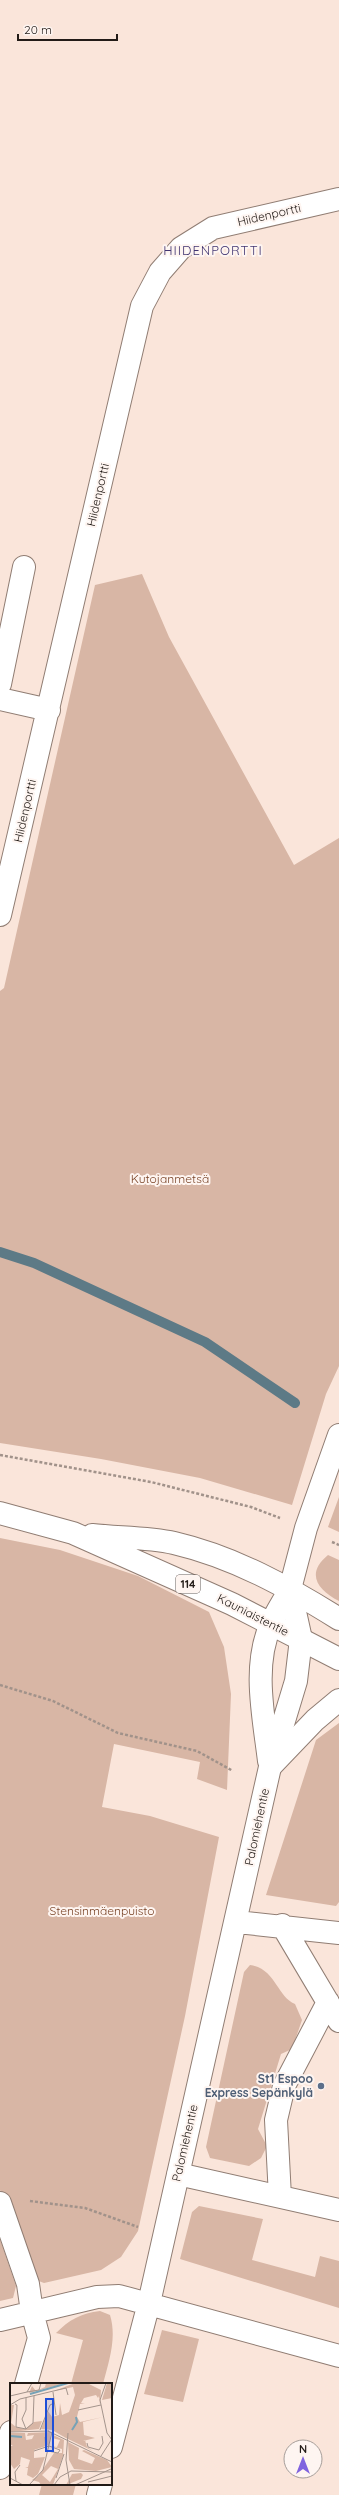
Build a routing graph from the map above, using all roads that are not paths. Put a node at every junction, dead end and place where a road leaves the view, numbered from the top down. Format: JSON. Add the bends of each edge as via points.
{"nodes":[{"id":1,"x":339,"y":199,"type":"edge"},
{"id":2,"x":24,"y":567,"type":"dead end"},
{"id":3,"x":0,"y":684,"type":"edge"},
{"id":4,"x":0,"y":699,"type":"edge"},
{"id":5,"x":48,"y":710,"type":"junction"},
{"id":6,"x":0,"y":915,"type":"edge"},
{"id":7,"x":339,"y":1435,"type":"edge"},
{"id":8,"x":0,"y":1513,"type":"edge"},
{"id":9,"x":73,"y":1533,"type":"junction"},
{"id":10,"x":290,"y":1589,"type":"junction"},
{"id":11,"x":339,"y":1619,"type":"edge"},
{"id":12,"x":270,"y":1625,"type":"junction"},
{"id":13,"x":301,"y":1639,"type":"junction"},
{"id":14,"x":339,"y":1659,"type":"edge"},
{"id":15,"x":339,"y":1700,"type":"edge"},
{"id":16,"x":270,"y":1767,"type":"junction"},
{"id":17,"x":237,"y":1922,"type":"junction"},
{"id":18,"x":282,"y":1925,"type":"junction"},
{"id":19,"x":339,"y":1932,"type":"edge"},
{"id":20,"x":328,"y":2002,"type":"junction"},
{"id":21,"x":339,"y":2021,"type":"edge"},
{"id":22,"x":178,"y":2174,"type":"junction"},
{"id":23,"x":280,"y":2197,"type":"junction"},
{"id":24,"x":0,"y":2203,"type":"edge"},
{"id":25,"x":339,"y":2210,"type":"edge"},
{"id":26,"x":149,"y":2303,"type":"junction"},
{"id":27,"x":32,"y":2312,"type":"junction"},
{"id":28,"x":0,"y":2320,"type":"edge"},
{"id":29,"x":339,"y":2356,"type":"edge"},
{"id":30,"x":26,"y":2383,"type":"edge"},
{"id":31,"x":10,"y":2435,"type":"edge"},
{"id":32,"x":112,"y":2443,"type":"edge"},
{"id":33,"x":0,"y":2468,"type":"edge"},
{"id":34,"x":101,"y":2485,"type":"edge"},
{"id":35,"x":98,"y":2495,"type":"edge"}],
"edges":[{"from":1,"to":5,"type":"main road","name":"Hiidenportti","via":[[212,228],[181,248],[160,272],[142,306]]},
{"from":2,"to":3,"type":"main road"},
{"from":4,"to":5,"type":"main road"},
{"from":5,"to":6,"type":"main road","name":"Hiidenportti"},
{"from":7,"to":10,"type":"main road","via":[[306,1528]]},
{"from":8,"to":9,"type":"main road","name":"Kauniaistentie","number":"114"},
{"from":9,"to":10,"type":"main road","name":"Kauniaistentie","number":"114","via":[[173,1543],[240,1565]]},
{"from":9,"to":12,"type":"main road","name":"Kauniaistentie","number":"114","via":[[232,1604]]},
{"from":10,"to":11,"type":"main road","number":"114"},
{"from":10,"to":12,"type":"main road","name":"Palomiehentie"},
{"from":10,"to":13,"type":"main road","name":"Palomiehentie"},
{"from":12,"to":13,"type":"main road","name":"Kauniaistentie","number":"114"},
{"from":12,"to":16,"type":"main road","name":"Palomiehentie","via":[[262,1658],[262,1700]]},
{"from":13,"to":14,"type":"main road","number":"114"},
{"from":13,"to":16,"type":"main road","name":"Palomiehentie","via":[[296,1681]]},
{"from":15,"to":16,"type":"main road","via":[[315,1720]]},
{"from":16,"to":17,"type":"main road","name":"Palomiehentie"},
{"from":17,"to":18,"type":"main road"},
{"from":17,"to":22,"type":"main road","name":"Palomiehentie"},
{"from":18,"to":19,"type":"main road"},
{"from":18,"to":20,"type":"main road"},
{"from":20,"to":21,"type":"main road"},
{"from":20,"to":23,"type":"main road","via":[[284,2086],[276,2120]]},
{"from":22,"to":23,"type":"main road"},
{"from":22,"to":26,"type":"main road","name":"Palomiehentie"},
{"from":23,"to":25,"type":"main road"},
{"from":24,"to":27,"type":"main road","via":[[28,2284]]},
{"from":26,"to":27,"type":"main road","via":[[119,2296],[97,2297]]},
{"from":26,"to":29,"type":"main road"},
{"from":26,"to":32,"type":"main road","name":"Palomiehentie"},
{"from":27,"to":28,"type":"main road"},
{"from":27,"to":30,"type":"main road","via":[[40,2338]]},
{"from":31,"to":33,"type":"main road"},
{"from":34,"to":35,"type":"main road"}]}
